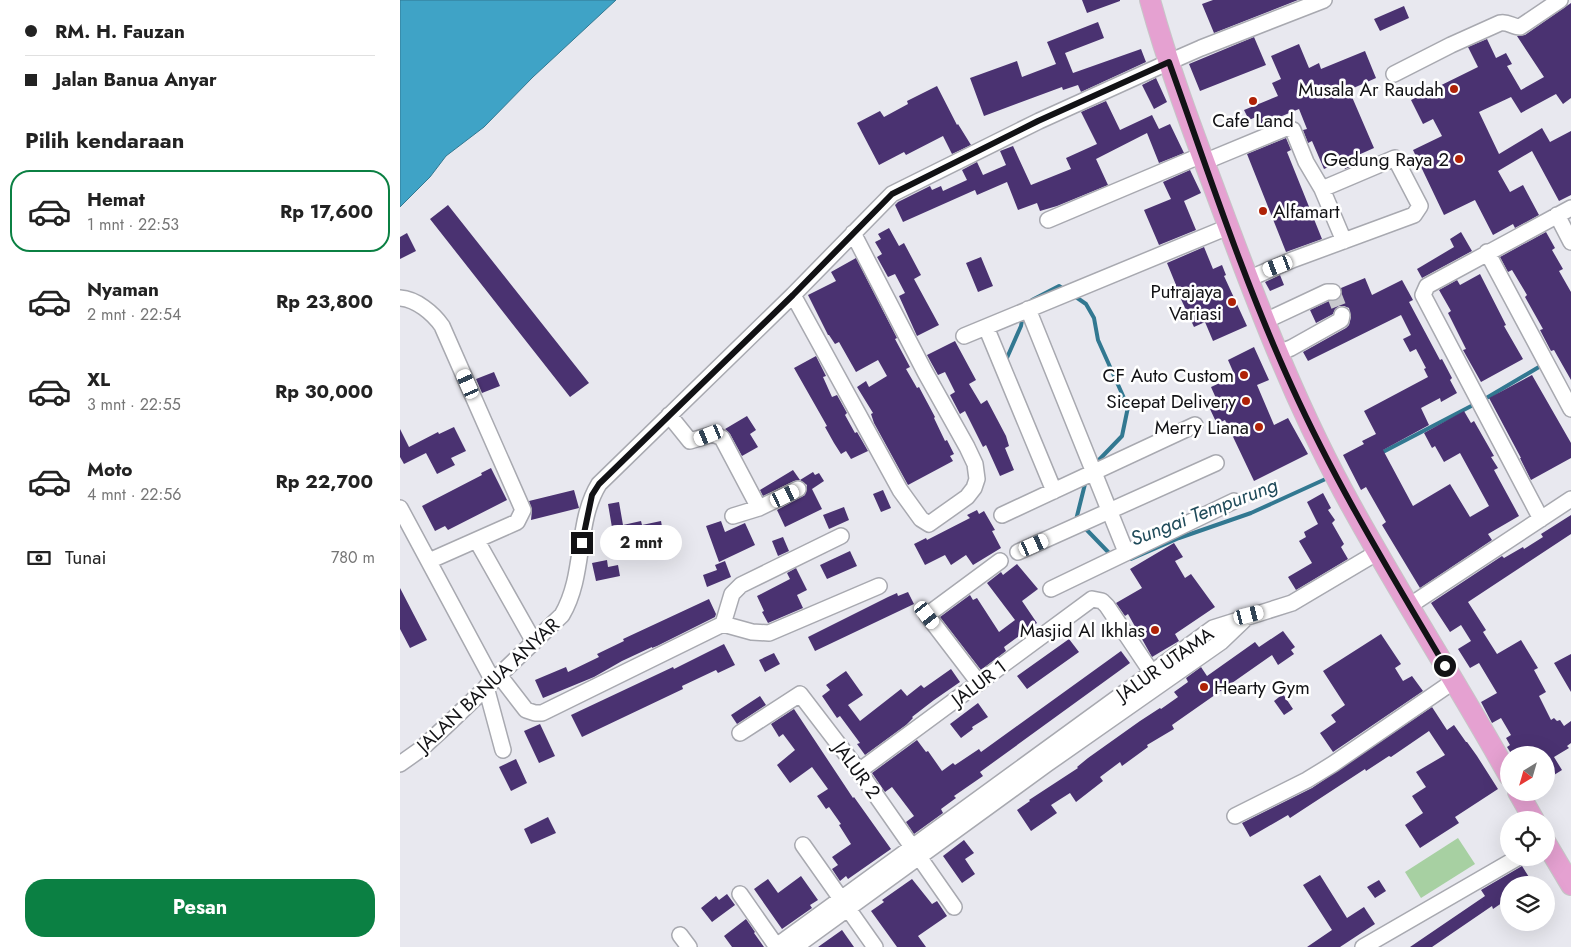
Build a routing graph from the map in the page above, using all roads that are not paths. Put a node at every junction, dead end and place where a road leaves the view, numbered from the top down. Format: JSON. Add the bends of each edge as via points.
{"nodes":[{"id":1,"x":1150,"y":0,"type":"edge"},
{"id":2,"x":1324,"y":0,"type":"edge"},
{"id":3,"x":1560,"y":0,"type":"edge"},
{"id":4,"x":1169,"y":62,"type":"junction"},
{"id":5,"x":1394,"y":74,"type":"dead end"},
{"id":6,"x":1203,"y":158,"type":"junction"},
{"id":7,"x":1322,"y":189,"type":"junction"},
{"id":8,"x":1571,"y":208,"type":"edge"},
{"id":9,"x":1557,"y":215,"type":"junction"},
{"id":10,"x":1048,"y":220,"type":"dead end"},
{"id":11,"x":1228,"y":227,"type":"junction"},
{"id":12,"x":853,"y":233,"type":"junction"},
{"id":13,"x":1344,"y":241,"type":"junction"},
{"id":14,"x":1571,"y":242,"type":"edge"},
{"id":15,"x":1487,"y":252,"type":"junction"},
{"id":16,"x":1248,"y":279,"type":"junction"},
{"id":17,"x":1333,"y":292,"type":"dead end"},
{"id":18,"x":793,"y":295,"type":"junction"},
{"id":19,"x":400,"y":298,"type":"edge"},
{"id":20,"x":1028,"y":309,"type":"junction"},
{"id":21,"x":1342,"y":315,"type":"dead end"},
{"id":22,"x":1265,"y":321,"type":"junction"},
{"id":23,"x":986,"y":327,"type":"junction"},
{"id":24,"x":964,"y":336,"type":"dead end"},
{"id":25,"x":1278,"y":353,"type":"junction"},
{"id":26,"x":1571,"y":409,"type":"edge"},
{"id":27,"x":669,"y":415,"type":"junction"},
{"id":28,"x":1195,"y":425,"type":"dead end"},
{"id":29,"x":1216,"y":463,"type":"dead end"},
{"id":30,"x":1093,"y":472,"type":"junction"},
{"id":31,"x":798,"y":489,"type":"dead end"},
{"id":32,"x":1054,"y":491,"type":"junction"},
{"id":33,"x":1571,"y":499,"type":"edge"},
{"id":34,"x":1234,"y":501,"type":"dead end"},
{"id":35,"x":400,"y":508,"type":"edge"},
{"id":36,"x":759,"y":508,"type":"junction"},
{"id":37,"x":1108,"y":512,"type":"junction"},
{"id":38,"x":1002,"y":515,"type":"dead end"},
{"id":39,"x":733,"y":516,"type":"dead end"},
{"id":40,"x":1541,"y":519,"type":"junction"},
{"id":41,"x":841,"y":536,"type":"dead end"},
{"id":42,"x":477,"y":540,"type":"junction"},
{"id":43,"x":1018,"y":552,"type":"dead end"},
{"id":44,"x":1126,"y":552,"type":"junction"},
{"id":45,"x":1378,"y":552,"type":"junction"},
{"id":46,"x":429,"y":561,"type":"junction"},
{"id":47,"x":1000,"y":561,"type":"dead end"},
{"id":48,"x":879,"y":586,"type":"dead end"},
{"id":49,"x":1050,"y":589,"type":"dead end"},
{"id":50,"x":1410,"y":606,"type":"junction"},
{"id":51,"x":723,"y":624,"type":"junction"},
{"id":52,"x":534,"y":642,"type":"junction"},
{"id":53,"x":1156,"y":679,"type":"junction"},
{"id":54,"x":493,"y":681,"type":"junction"},
{"id":55,"x":1454,"y":681,"type":"junction"},
{"id":56,"x":980,"y":683,"type":"junction"},
{"id":57,"x":740,"y":733,"type":"dead end"},
{"id":58,"x":503,"y":750,"type":"dead end"},
{"id":59,"x":1500,"y":760,"type":"edge"},
{"id":60,"x":400,"y":764,"type":"edge"},
{"id":61,"x":859,"y":771,"type":"junction"},
{"id":62,"x":1235,"y":816,"type":"dead end"},
{"id":63,"x":803,"y":845,"type":"dead end"},
{"id":64,"x":916,"y":852,"type":"junction"},
{"id":65,"x":1555,"y":858,"type":"edge"},
{"id":66,"x":1504,"y":866,"type":"edge"},
{"id":67,"x":1571,"y":885,"type":"edge"},
{"id":68,"x":740,"y":894,"type":"dead end"},
{"id":69,"x":844,"y":904,"type":"junction"},
{"id":70,"x":954,"y":907,"type":"dead end"},
{"id":71,"x":776,"y":947,"type":"edge"},
{"id":72,"x":795,"y":947,"type":"edge"},
{"id":73,"x":875,"y":947,"type":"edge"},
{"id":74,"x":1363,"y":947,"type":"edge"}],
"edges":[{"from":1,"to":4,"type":"main road"},
{"from":2,"to":4,"type":"street","name":"JALAN BANUA ANYAR"},
{"from":3,"to":5,"type":"street","via":[[1520,26],[1500,23]]},
{"from":4,"to":6,"type":"main road"},
{"from":4,"to":12,"type":"street","name":"JALAN BANUA ANYAR","via":[[1038,121],[902,188]]},
{"from":6,"to":7,"type":"street","via":[[1286,128],[1293,130]]},
{"from":6,"to":10,"type":"street"},
{"from":6,"to":11,"type":"main road"},
{"from":7,"to":13,"type":"street"},
{"from":7,"to":13,"type":"street","via":[[1395,158],[1420,206],[1414,215]]},
{"from":8,"to":9,"type":"street"},
{"from":9,"to":14,"type":"street"},
{"from":9,"to":15,"type":"street"},
{"from":11,"to":16,"type":"main road"},
{"from":11,"to":20,"type":"street"},
{"from":12,"to":18,"type":"street","name":"JALAN BANUA ANYAR"},
{"from":12,"to":18,"type":"street","via":[[972,457],[977,480],[974,488],[967,497],[930,524],[921,518],[900,490]]},
{"from":13,"to":16,"type":"street"},
{"from":15,"to":26,"type":"street"},
{"from":15,"to":40,"type":"street","via":[[1427,286],[1423,294]]},
{"from":16,"to":22,"type":"main road"},
{"from":17,"to":22,"type":"street"},
{"from":18,"to":27,"type":"street","name":"JALAN BANUA ANYAR"},
{"from":19,"to":42,"type":"street","via":[[414,302],[442,326],[522,507],[521,518],[517,522]]},
{"from":20,"to":23,"type":"street"},
{"from":20,"to":30,"type":"street"},
{"from":21,"to":25,"type":"street","via":[[1340,320]]},
{"from":22,"to":25,"type":"main road"},
{"from":23,"to":24,"type":"street"},
{"from":23,"to":32,"type":"street"},
{"from":25,"to":45,"type":"main road","via":[[1325,456]]},
{"from":27,"to":36,"type":"street","via":[[690,441],[713,434],[722,438]]},
{"from":27,"to":52,"type":"street","name":"JALAN BANUA ANYAR","via":[[595,489],[574,592],[562,615]]},
{"from":28,"to":30,"type":"street"},
{"from":29,"to":37,"type":"street"},
{"from":30,"to":32,"type":"street"},
{"from":30,"to":37,"type":"street"},
{"from":31,"to":36,"type":"street"},
{"from":32,"to":38,"type":"street"},
{"from":33,"to":40,"type":"street"},
{"from":34,"to":44,"type":"street"},
{"from":35,"to":46,"type":"street"},
{"from":36,"to":39,"type":"street"},
{"from":37,"to":43,"type":"street"},
{"from":37,"to":44,"type":"street"},
{"from":40,"to":50,"type":"street"},
{"from":41,"to":51,"type":"street","via":[[741,585],[732,594]]},
{"from":42,"to":46,"type":"street"},
{"from":42,"to":52,"type":"street"},
{"from":44,"to":49,"type":"street"},
{"from":45,"to":50,"type":"main road"},
{"from":45,"to":53,"type":"street","name":"JALUR UTAMA","via":[[1292,602],[1213,628]]},
{"from":46,"to":54,"type":"street"},
{"from":47,"to":56,"type":"street","via":[[927,615]]},
{"from":48,"to":51,"type":"street","via":[[769,633]]},
{"from":50,"to":55,"type":"main road"},
{"from":51,"to":54,"type":"street","via":[[542,713],[526,710]]},
{"from":52,"to":54,"type":"street","name":"JALAN BANUA ANYAR"},
{"from":53,"to":56,"type":"street","name":"JALUR 1","via":[[1107,606],[1092,599]]},
{"from":53,"to":64,"type":"street","name":"JALUR UTAMA"},
{"from":54,"to":58,"type":"street"},
{"from":54,"to":60,"type":"street","name":"JALAN BANUA ANYAR","via":[[421,749]]},
{"from":55,"to":59,"type":"main road"},
{"from":55,"to":62,"type":"street","via":[[1333,764]]},
{"from":56,"to":61,"type":"street","name":"JALUR 1"},
{"from":57,"to":61,"type":"street","name":"JALUR 2","via":[[800,694]]},
{"from":61,"to":64,"type":"street","name":"JALUR 2"},
{"from":63,"to":69,"type":"street"},
{"from":64,"to":69,"type":"street","name":"JALUR UTAMA"},
{"from":64,"to":70,"type":"street","name":"JALUR 2"},
{"from":65,"to":67,"type":"main road"},
{"from":66,"to":74,"type":"street"},
{"from":68,"to":71,"type":"street"},
{"from":69,"to":71,"type":"street","name":"JALUR UTAMA"},
{"from":69,"to":72,"type":"street","name":"JALUR UTAMA"},
{"from":69,"to":73,"type":"street"}]}
